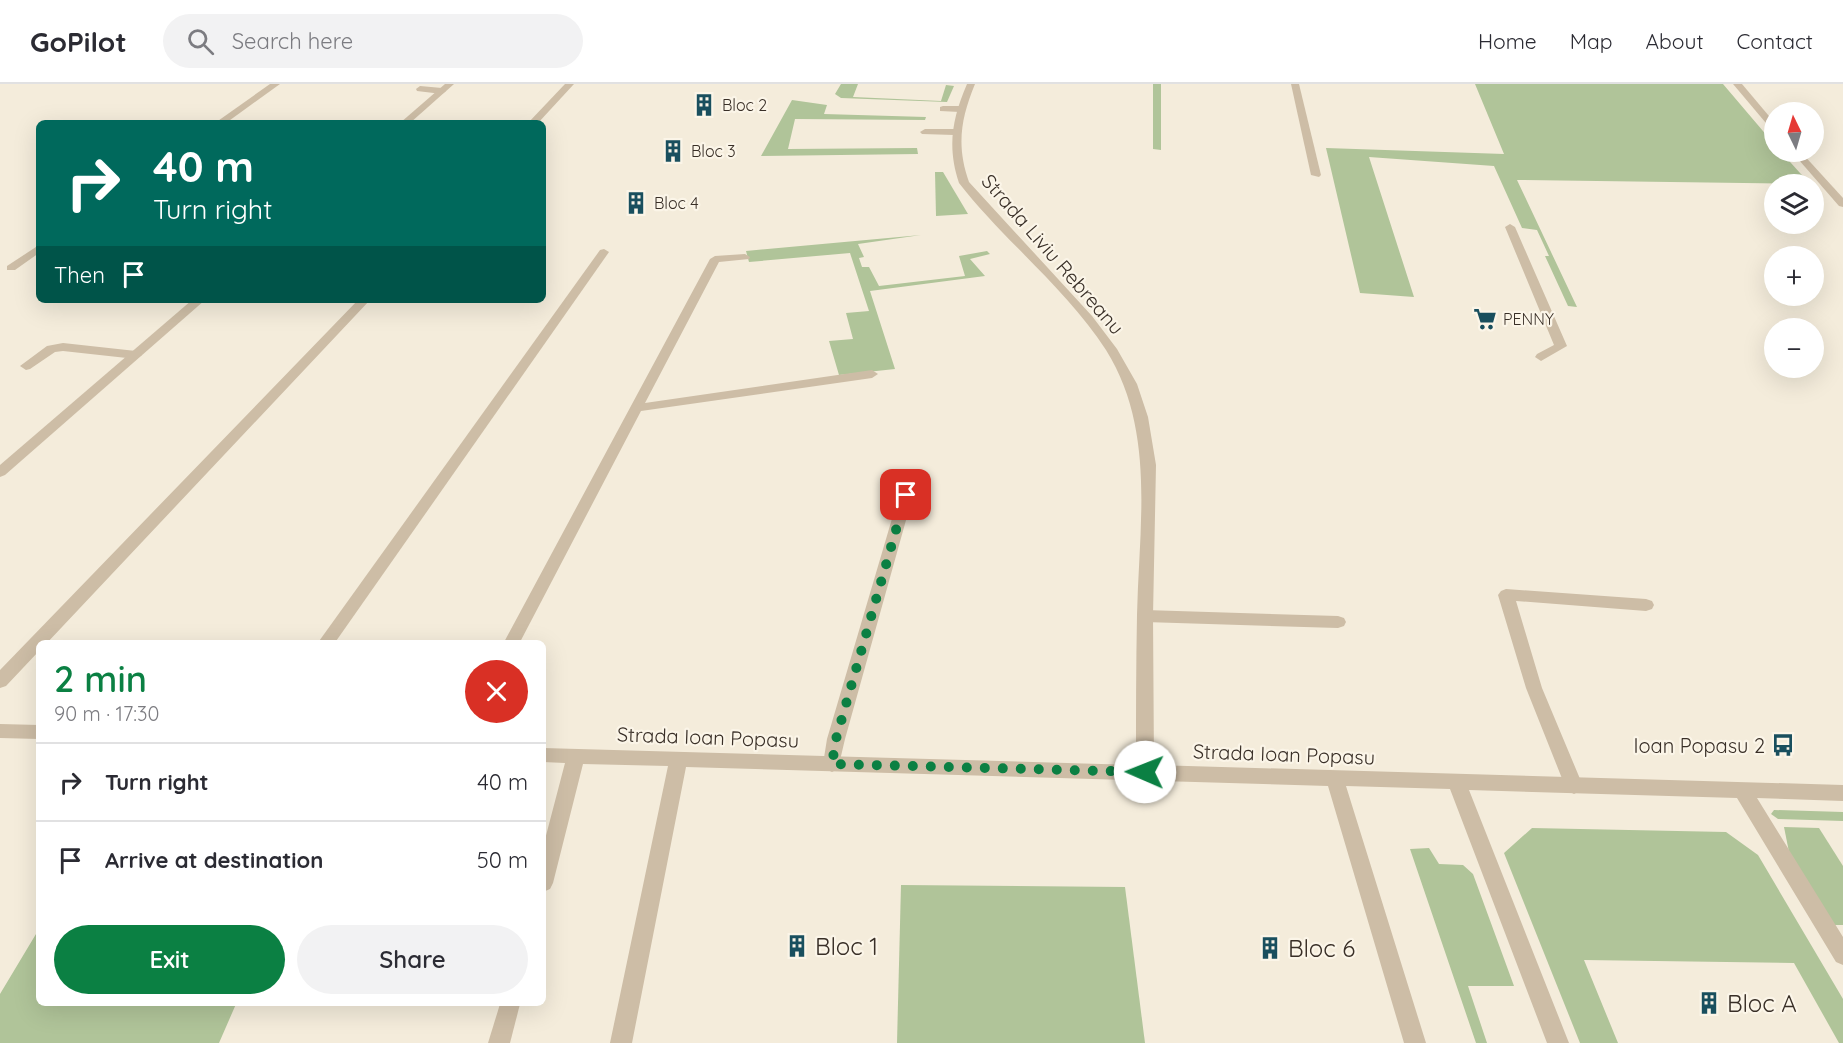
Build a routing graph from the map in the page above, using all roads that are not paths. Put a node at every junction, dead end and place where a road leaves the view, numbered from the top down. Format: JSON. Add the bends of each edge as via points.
{"nodes":[{"id":1,"x":276,"y":84,"type":"edge"},
{"id":2,"x":450,"y":84,"type":"edge"},
{"id":3,"x":570,"y":84,"type":"edge"},
{"id":4,"x":971,"y":84,"type":"edge"},
{"id":5,"x":1295,"y":84,"type":"edge"},
{"id":6,"x":1737,"y":84,"type":"edge"},
{"id":7,"x":420,"y":90,"type":"dead end"},
{"id":8,"x":442,"y":91,"type":"junction"},
{"id":9,"x":943,"y":109,"type":"dead end"},
{"id":10,"x":960,"y":109,"type":"junction"},
{"id":11,"x":1764,"y":115,"type":"edge"},
{"id":12,"x":224,"y":120,"type":"edge"},
{"id":13,"x":408,"y":120,"type":"edge"},
{"id":14,"x":536,"y":120,"type":"edge"},
{"id":15,"x":925,"y":132,"type":"dead end"},
{"id":16,"x":954,"y":132,"type":"junction"},
{"id":17,"x":1805,"y":162,"type":"edge"},
{"id":18,"x":1316,"y":175,"type":"dead end"},
{"id":19,"x":1843,"y":204,"type":"edge"},
{"id":20,"x":1510,"y":227,"type":"dead end"},
{"id":21,"x":36,"y":250,"type":"edge"},
{"id":22,"x":604,"y":252,"type":"dead end"},
{"id":23,"x":745,"y":257,"type":"dead end"},
{"id":24,"x":0,"y":259,"type":"edge"},
{"id":25,"x":196,"y":303,"type":"edge"},
{"id":26,"x":361,"y":303,"type":"edge"},
{"id":27,"x":136,"y":355,"type":"junction"},
{"id":28,"x":1541,"y":357,"type":"dead end"},
{"id":29,"x":26,"y":366,"type":"dead end"},
{"id":30,"x":872,"y":374,"type":"dead end"},
{"id":31,"x":637,"y":408,"type":"junction"},
{"id":32,"x":0,"y":472,"type":"edge"},
{"id":33,"x":906,"y":495,"type":"dead end"},
{"id":34,"x":1646,"y":606,"type":"dead end"},
{"id":35,"x":1145,"y":616,"type":"junction"},
{"id":36,"x":1338,"y":622,"type":"dead end"},
{"id":37,"x":39,"y":640,"type":"edge"},
{"id":38,"x":328,"y":640,"type":"edge"},
{"id":39,"x":513,"y":640,"type":"edge"},
{"id":40,"x":36,"y":643,"type":"edge"},
{"id":41,"x":0,"y":681,"type":"edge"},
{"id":42,"x":0,"y":731,"type":"edge"},
{"id":43,"x":36,"y":732,"type":"edge"},
{"id":44,"x":546,"y":754,"type":"edge"},
{"id":45,"x":576,"y":755,"type":"junction"},
{"id":46,"x":679,"y":758,"type":"junction"},
{"id":47,"x":832,"y":764,"type":"junction"},
{"id":48,"x":1145,"y":772,"type":"junction"},
{"id":49,"x":1335,"y":779,"type":"junction"},
{"id":50,"x":1457,"y":783,"type":"junction"},
{"id":51,"x":1574,"y":786,"type":"junction"},
{"id":52,"x":1742,"y":790,"type":"junction"},
{"id":53,"x":1843,"y":793,"type":"edge"},
{"id":54,"x":546,"y":871,"type":"edge"},
{"id":55,"x":1843,"y":956,"type":"edge"},
{"id":56,"x":509,"y":1006,"type":"edge"},
{"id":57,"x":499,"y":1043,"type":"edge"},
{"id":58,"x":621,"y":1043,"type":"edge"},
{"id":59,"x":1415,"y":1043,"type":"edge"},
{"id":60,"x":1558,"y":1043,"type":"edge"}],
"edges":[{"from":1,"to":12,"type":"street"},
{"from":2,"to":8,"type":"street"},
{"from":3,"to":14,"type":"street"},
{"from":4,"to":10,"type":"street","name":"Strada Liviu Rebreanu"},
{"from":5,"to":18,"type":"street"},
{"from":6,"to":11,"type":"street"},
{"from":7,"to":8,"type":"street"},
{"from":8,"to":13,"type":"street"},
{"from":9,"to":10,"type":"street"},
{"from":10,"to":16,"type":"street","name":"Strada Liviu Rebreanu"},
{"from":15,"to":16,"type":"street"},
{"from":16,"to":35,"type":"street","name":"Strada Liviu Rebreanu","via":[[957,164],[964,183],[1088,318],[1131,384],[1149,465]]},
{"from":17,"to":19,"type":"street"},
{"from":20,"to":28,"type":"street","via":[[1561,346]]},
{"from":21,"to":24,"type":"street","via":[[15,264]]},
{"from":22,"to":38,"type":"street"},
{"from":23,"to":31,"type":"street","via":[[715,259]]},
{"from":25,"to":27,"type":"street"},
{"from":26,"to":37,"type":"street"},
{"from":27,"to":29,"type":"street","via":[[63,347],[51,349]]},
{"from":27,"to":32,"type":"street"},
{"from":30,"to":31,"type":"street"},
{"from":31,"to":39,"type":"street"},
{"from":33,"to":47,"type":"street"},
{"from":34,"to":51,"type":"street","via":[[1506,595],[1534,688]]},
{"from":35,"to":36,"type":"street"},
{"from":35,"to":48,"type":"street","name":"Strada Liviu Rebreanu"},
{"from":40,"to":41,"type":"street"},
{"from":42,"to":43,"type":"street"},
{"from":44,"to":45,"type":"street","name":"Strada Ioan Popasu"},
{"from":45,"to":46,"type":"street","name":"Strada Ioan Popasu"},
{"from":45,"to":54,"type":"street"},
{"from":46,"to":47,"type":"street","name":"Strada Ioan Popasu"},
{"from":46,"to":58,"type":"street"},
{"from":47,"to":48,"type":"street","name":"Strada Ioan Popasu"},
{"from":48,"to":49,"type":"street","name":"Strada Ioan Popasu"},
{"from":49,"to":50,"type":"street","name":"Strada Ioan Popasu"},
{"from":49,"to":59,"type":"street"},
{"from":50,"to":51,"type":"street","name":"Strada Ioan Popasu"},
{"from":50,"to":60,"type":"street"},
{"from":51,"to":52,"type":"street","name":"Strada Ioan Popasu"},
{"from":52,"to":53,"type":"street","name":"Strada Ioan Popasu"},
{"from":52,"to":55,"type":"street"},
{"from":56,"to":57,"type":"street"}]}
